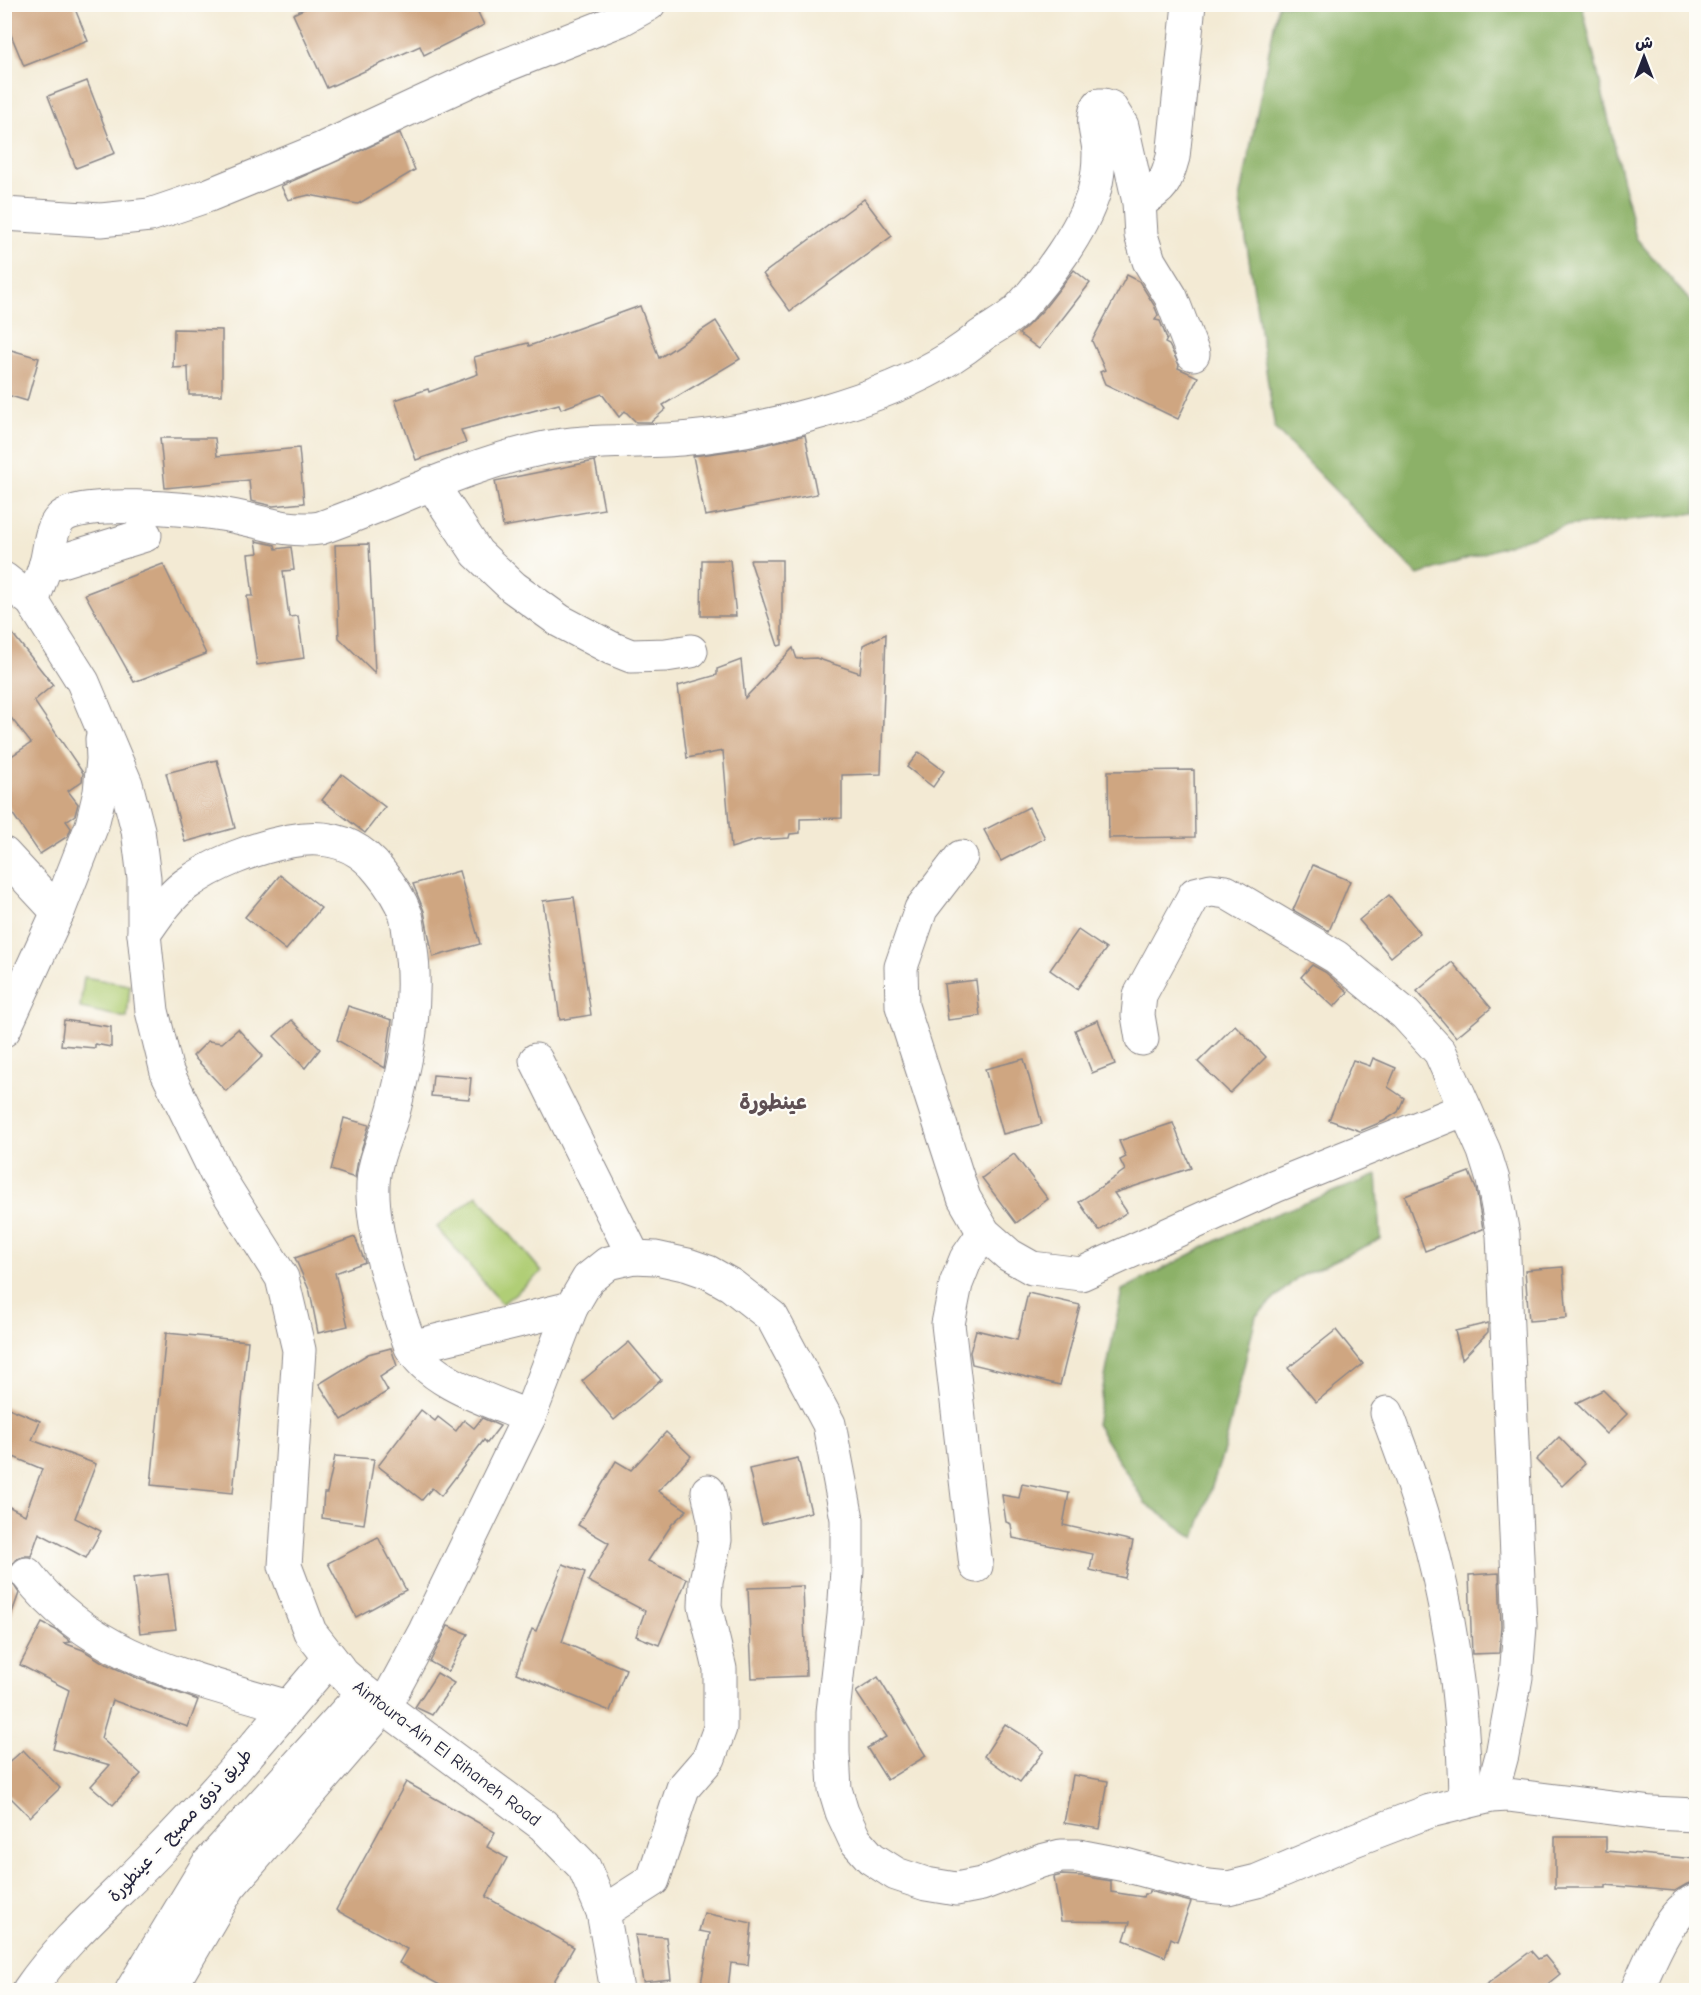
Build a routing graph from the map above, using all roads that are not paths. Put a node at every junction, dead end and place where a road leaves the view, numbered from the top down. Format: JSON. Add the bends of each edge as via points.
{"nodes":[{"id":1,"x":650,"y":4,"type":"edge"},
{"id":2,"x":1189,"y":4,"type":"edge"},
{"id":3,"x":1139,"y":202,"type":"junction"},
{"id":4,"x":4,"y":214,"type":"edge"},
{"id":5,"x":1194,"y":354,"type":"dead end"},
{"id":6,"x":431,"y":483,"type":"junction"},
{"id":7,"x":145,"y":535,"type":"dead end"},
{"id":8,"x":45,"y":566,"type":"junction"},
{"id":9,"x":4,"y":579,"type":"edge"},
{"id":10,"x":32,"y":601,"type":"junction"},
{"id":11,"x":691,"y":651,"type":"dead end"},
{"id":12,"x":102,"y":725,"type":"junction"},
{"id":13,"x":4,"y":854,"type":"edge"},
{"id":14,"x":961,"y":857,"type":"dead end"},
{"id":15,"x":58,"y":912,"type":"junction"},
{"id":16,"x":144,"y":934,"type":"junction"},
{"id":17,"x":4,"y":1030,"type":"edge"},
{"id":18,"x":1142,"y":1039,"type":"dead end"},
{"id":19,"x":536,"y":1059,"type":"dead end"},
{"id":20,"x":1466,"y":1109,"type":"junction"},
{"id":21,"x":984,"y":1233,"type":"junction"},
{"id":22,"x":634,"y":1257,"type":"junction"},
{"id":23,"x":571,"y":1308,"type":"junction"},
{"id":24,"x":411,"y":1347,"type":"junction"},
{"id":25,"x":1387,"y":1413,"type":"dead end"},
{"id":26,"x":529,"y":1417,"type":"junction"},
{"id":27,"x":708,"y":1491,"type":"dead end"},
{"id":28,"x":976,"y":1566,"type":"dead end"},
{"id":29,"x":27,"y":1574,"type":"dead end"},
{"id":30,"x":330,"y":1658,"type":"junction"},
{"id":31,"x":374,"y":1700,"type":"junction"},
{"id":32,"x":288,"y":1707,"type":"junction"},
{"id":33,"x":1478,"y":1799,"type":"junction"},
{"id":34,"x":1696,"y":1815,"type":"edge"},
{"id":35,"x":1696,"y":1900,"type":"edge"},
{"id":36,"x":603,"y":1912,"type":"junction"},
{"id":37,"x":29,"y":1990,"type":"edge"},
{"id":38,"x":132,"y":1990,"type":"edge"},
{"id":39,"x":169,"y":1990,"type":"edge"},
{"id":40,"x":617,"y":1990,"type":"edge"},
{"id":41,"x":1637,"y":1990,"type":"edge"}],
"edges":[{"from":1,"to":4,"type":"street","via":[[620,20],[486,73],[322,149],[150,215],[101,220]]},
{"from":2,"to":3,"type":"street","via":[[1173,157],[1157,192]]},
{"from":3,"to":5,"type":"street","via":[[1141,235],[1149,261],[1170,297]]},
{"from":3,"to":6,"type":"street","via":[[1122,126],[1110,107],[1099,105],[1095,118],[1099,152],[1095,191],[1078,228],[1059,259],[1016,311],[949,359],[896,385],[829,410],[682,439],[580,442],[500,459]]},
{"from":6,"to":8,"type":"street","via":[[320,528],[303,530],[222,514],[123,506],[77,509],[60,518]]},
{"from":6,"to":11,"type":"street","via":[[477,553],[513,587],[560,621],[631,657]]},
{"from":7,"to":8,"type":"street"},
{"from":8,"to":10,"type":"street"},
{"from":9,"to":10,"type":"street","name":"Aintoura-Ain El Rihaneh Road"},
{"from":10,"to":12,"type":"street","name":"Aintoura-Ain El Rihaneh Road","via":[[83,682]]},
{"from":12,"to":15,"type":"street","via":[[101,781],[92,825]]},
{"from":12,"to":16,"type":"street","name":"Aintoura-Ain El Rihaneh Road","via":[[126,784],[138,830],[144,878]]},
{"from":13,"to":15,"type":"street"},
{"from":14,"to":21,"type":"street","via":[[921,909],[901,967],[902,1006],[964,1198]]},
{"from":15,"to":17,"type":"street"},
{"from":16,"to":24,"type":"street","via":[[185,886],[219,865],[269,845],[309,837],[334,840],[358,851],[391,886],[406,916],[414,966],[413,1011],[393,1112],[374,1168],[374,1216]]},
{"from":16,"to":30,"type":"street","name":"Aintoura-Ain El Rihaneh Road","via":[[152,1011],[167,1072],[216,1173],[282,1278],[299,1350],[285,1566],[310,1632]]},
{"from":18,"to":20,"type":"street","via":[[1140,995],[1195,894],[1226,892],[1336,957],[1405,1014],[1440,1052]]},
{"from":19,"to":22,"type":"street"},
{"from":20,"to":21,"type":"street","via":[[1275,1186],[1081,1274],[1032,1268],[1009,1255]]},
{"from":20,"to":33,"type":"street","via":[[1493,1180],[1503,1235],[1520,1626],[1516,1677],[1502,1755]]},
{"from":21,"to":28,"type":"street","via":[[966,1259],[956,1284],[948,1324]]},
{"from":22,"to":23,"type":"street","via":[[608,1263],[588,1279]]},
{"from":22,"to":33,"type":"street","via":[[656,1258],[708,1272],[772,1317],[829,1424],[846,1519],[846,1581],[833,1712],[835,1789],[855,1840],[871,1858],[896,1874],[956,1890],[1061,1856],[1125,1865],[1199,1885],[1228,1888],[1257,1881],[1430,1811]]},
{"from":23,"to":24,"type":"street"},
{"from":23,"to":26,"type":"street"},
{"from":24,"to":26,"type":"street","via":[[423,1364],[454,1385]]},
{"from":25,"to":33,"type":"street","via":[[1422,1512],[1438,1573],[1449,1624],[1464,1750]]},
{"from":26,"to":31,"type":"street","via":[[424,1631]]},
{"from":27,"to":36,"type":"street","via":[[715,1540],[705,1606],[720,1668],[720,1728],[709,1758],[683,1788],[652,1880]]},
{"from":29,"to":32,"type":"street","via":[[43,1596],[63,1613],[101,1641],[130,1656]]},
{"from":30,"to":31,"type":"street","name":"Aintoura-Ain El Rihaneh Road"},
{"from":30,"to":32,"type":"street","name":"طريق ذوق مصبح – عينطورة"},
{"from":31,"to":36,"type":"street","name":"Aintoura-Ain El Rihaneh Road","via":[[543,1825],[584,1867]]},
{"from":31,"to":38,"type":"street","via":[[208,1864]]},
{"from":31,"to":39,"type":"street","via":[[229,1887]]},
{"from":32,"to":37,"type":"street","name":"طريق ذوق مصبح – عينطورة"},
{"from":33,"to":34,"type":"street","via":[[1508,1795]]},
{"from":35,"to":41,"type":"street","via":[[1668,1926]]},
{"from":36,"to":40,"type":"street","name":"Aintoura-Ain El Rihaneh Road"}]}
